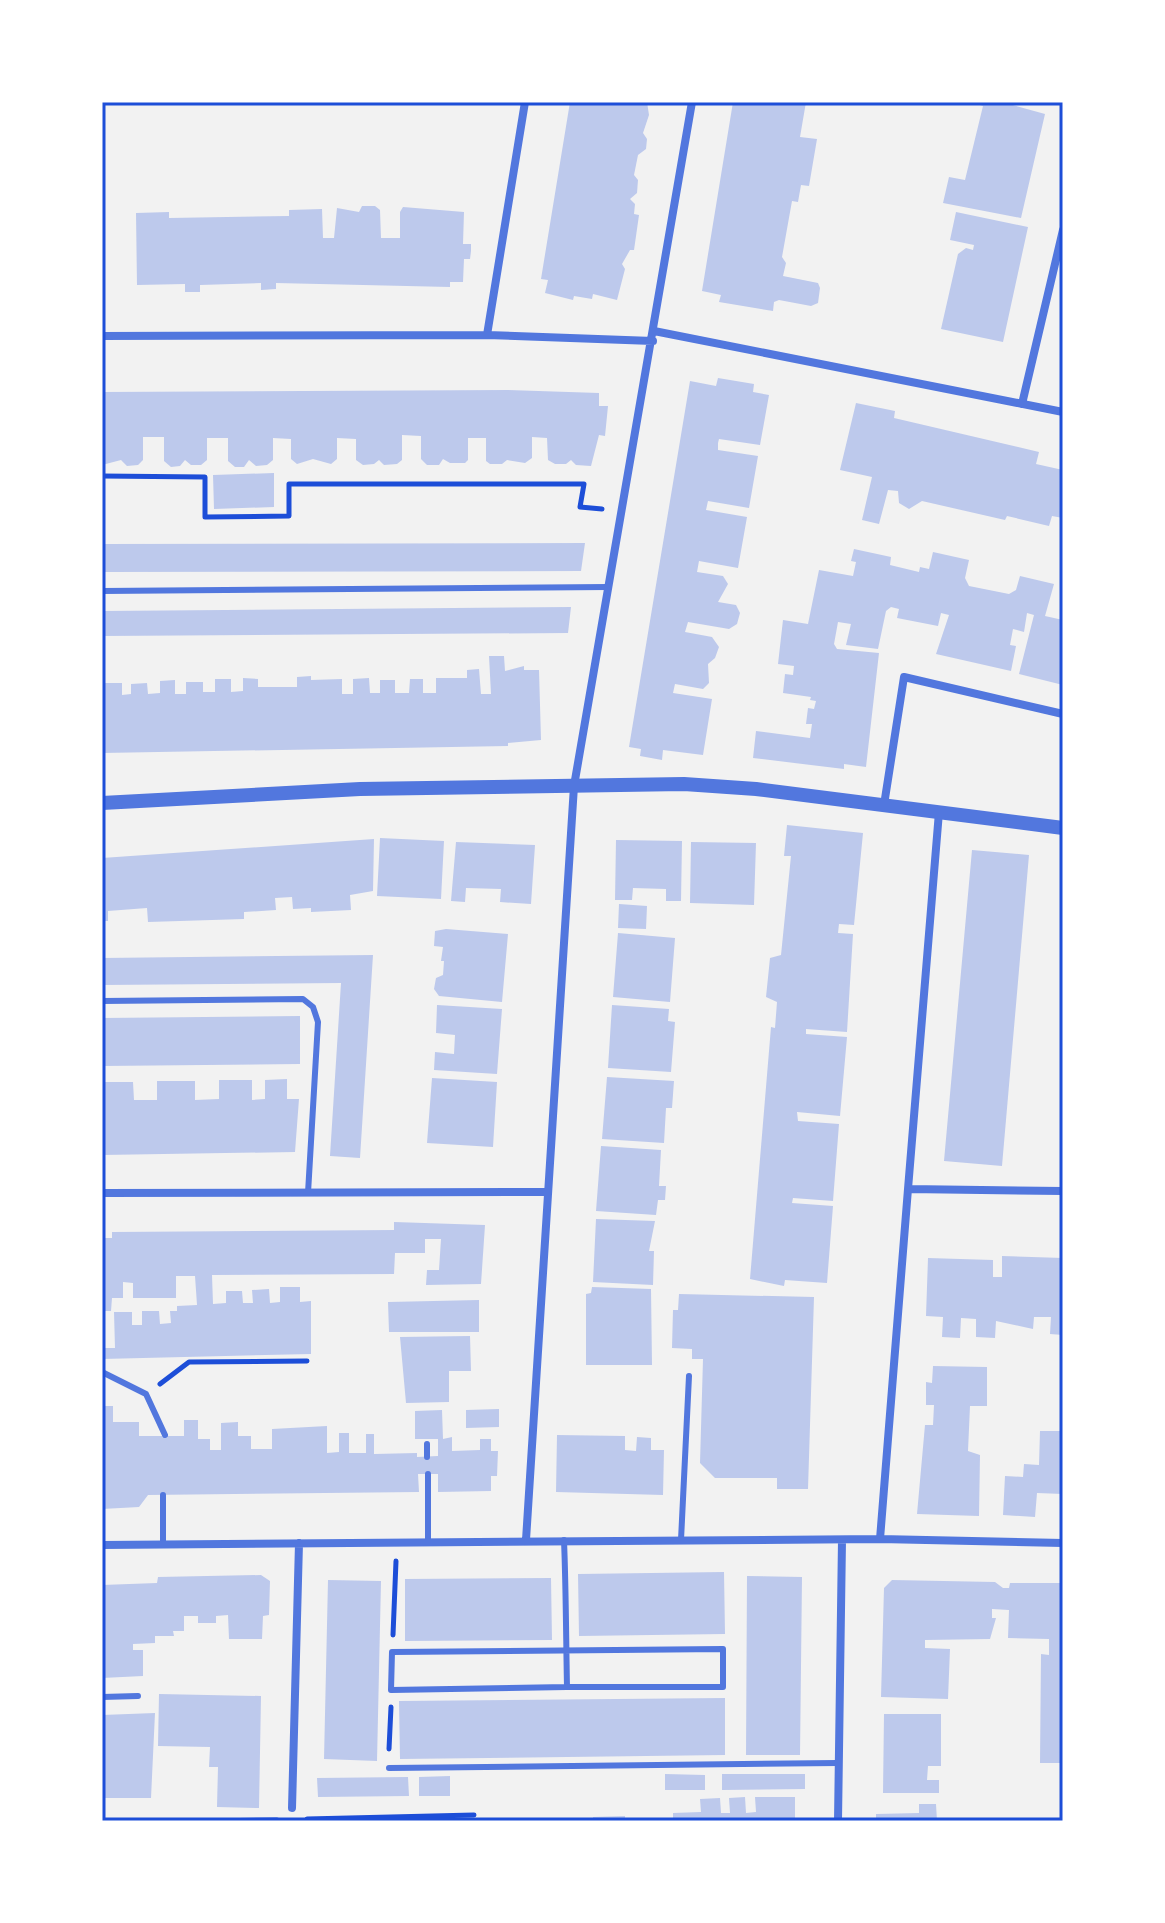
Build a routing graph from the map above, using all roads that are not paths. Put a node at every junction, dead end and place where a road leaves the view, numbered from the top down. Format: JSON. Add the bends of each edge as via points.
{"nodes":[{"id":1,"x":525,"y":102,"type":"edge"},
{"id":2,"x":692,"y":102,"type":"edge"},
{"id":3,"x":1063,"y":230,"type":"edge"},
{"id":4,"x":487,"y":335,"type":"junction"},
{"id":5,"x":102,"y":336,"type":"edge"},
{"id":6,"x":654,"y":336,"type":"junction"},
{"id":7,"x":1022,"y":404,"type":"junction"},
{"id":8,"x":1063,"y":412,"type":"edge"},
{"id":9,"x":609,"y":587,"type":"junction"},
{"id":10,"x":102,"y":591,"type":"edge"},
{"id":11,"x":1063,"y":714,"type":"edge"},
{"id":12,"x":574,"y":786,"type":"junction"},
{"id":13,"x":102,"y":803,"type":"edge"},
{"id":14,"x":884,"y":805,"type":"junction"},
{"id":15,"x":939,"y":811,"type":"junction"},
{"id":16,"x":1063,"y":828,"type":"edge"},
{"id":17,"x":102,"y":1001,"type":"edge"},
{"id":18,"x":908,"y":1189,"type":"junction"},
{"id":19,"x":1063,"y":1191,"type":"edge"},
{"id":20,"x":548,"y":1192,"type":"junction"},
{"id":21,"x":102,"y":1193,"type":"edge"},
{"id":22,"x":308,"y":1193,"type":"junction"},
{"id":23,"x":102,"y":1372,"type":"edge"},
{"id":24,"x":689,"y":1376,"type":"dead end"},
{"id":25,"x":165,"y":1435,"type":"dead end"},
{"id":26,"x":427,"y":1444,"type":"dead end"},
{"id":27,"x":427,"y":1457,"type":"dead end"},
{"id":28,"x":428,"y":1474,"type":"dead end"},
{"id":29,"x":163,"y":1495,"type":"dead end"},
{"id":30,"x":880,"y":1539,"type":"junction"},
{"id":31,"x":526,"y":1540,"type":"junction"},
{"id":32,"x":564,"y":1540,"type":"junction"},
{"id":33,"x":681,"y":1540,"type":"junction"},
{"id":34,"x":842,"y":1540,"type":"junction"},
{"id":35,"x":428,"y":1541,"type":"junction"},
{"id":36,"x":299,"y":1543,"type":"junction"},
{"id":37,"x":1063,"y":1543,"type":"edge"},
{"id":38,"x":102,"y":1545,"type":"edge"},
{"id":39,"x":163,"y":1545,"type":"junction"},
{"id":40,"x":566,"y":1651,"type":"junction"},
{"id":41,"x":567,"y":1687,"type":"junction"},
{"id":42,"x":138,"y":1696,"type":"dead end"},
{"id":43,"x":102,"y":1697,"type":"edge"},
{"id":44,"x":838,"y":1763,"type":"junction"},
{"id":45,"x":389,"y":1768,"type":"road end"},
{"id":46,"x":292,"y":1808,"type":"dead end"},
{"id":47,"x":838,"y":1821,"type":"edge"}],
"edges":[{"from":1,"to":4,"type":"street"},
{"from":2,"to":6,"type":"street"},
{"from":3,"to":7,"type":"street"},
{"from":4,"to":5,"type":"street"},
{"from":4,"to":6,"type":"street"},
{"from":6,"to":7,"type":"street"},
{"from":6,"to":9,"type":"street"},
{"from":7,"to":8,"type":"street"},
{"from":9,"to":10,"type":"lane"},
{"from":9,"to":12,"type":"street"},
{"from":11,"to":14,"type":"street","via":[[904,677]]},
{"from":12,"to":13,"type":"street","via":[[360,789]]},
{"from":12,"to":14,"type":"street","via":[[684,784]]},
{"from":12,"to":20,"type":"street"},
{"from":14,"to":15,"type":"street"},
{"from":15,"to":16,"type":"street"},
{"from":15,"to":18,"type":"street"},
{"from":17,"to":22,"type":"lane","via":[[303,999],[313,1007],[318,1022]]},
{"from":18,"to":19,"type":"street"},
{"from":18,"to":30,"type":"street"},
{"from":20,"to":22,"type":"street"},
{"from":20,"to":31,"type":"street"},
{"from":21,"to":22,"type":"street"},
{"from":23,"to":25,"type":"lane","via":[[146,1394]]},
{"from":24,"to":33,"type":"lane"},
{"from":26,"to":27,"type":"lane"},
{"from":28,"to":35,"type":"lane"},
{"from":29,"to":39,"type":"lane"},
{"from":30,"to":34,"type":"street"},
{"from":30,"to":37,"type":"street"},
{"from":31,"to":32,"type":"street"},
{"from":31,"to":35,"type":"street"},
{"from":32,"to":33,"type":"street"},
{"from":32,"to":40,"type":"lane"},
{"from":33,"to":34,"type":"street"},
{"from":34,"to":44,"type":"street"},
{"from":35,"to":36,"type":"street"},
{"from":36,"to":39,"type":"street"},
{"from":36,"to":46,"type":"street"},
{"from":38,"to":39,"type":"street"},
{"from":40,"to":41,"type":"lane"},
{"from":40,"to":41,"type":"lane","via":[[723,1649],[723,1687]]},
{"from":40,"to":41,"type":"lane","via":[[392,1652],[391,1690]]},
{"from":42,"to":43,"type":"lane"},
{"from":44,"to":45,"type":"lane"},
{"from":44,"to":47,"type":"street"}]}
